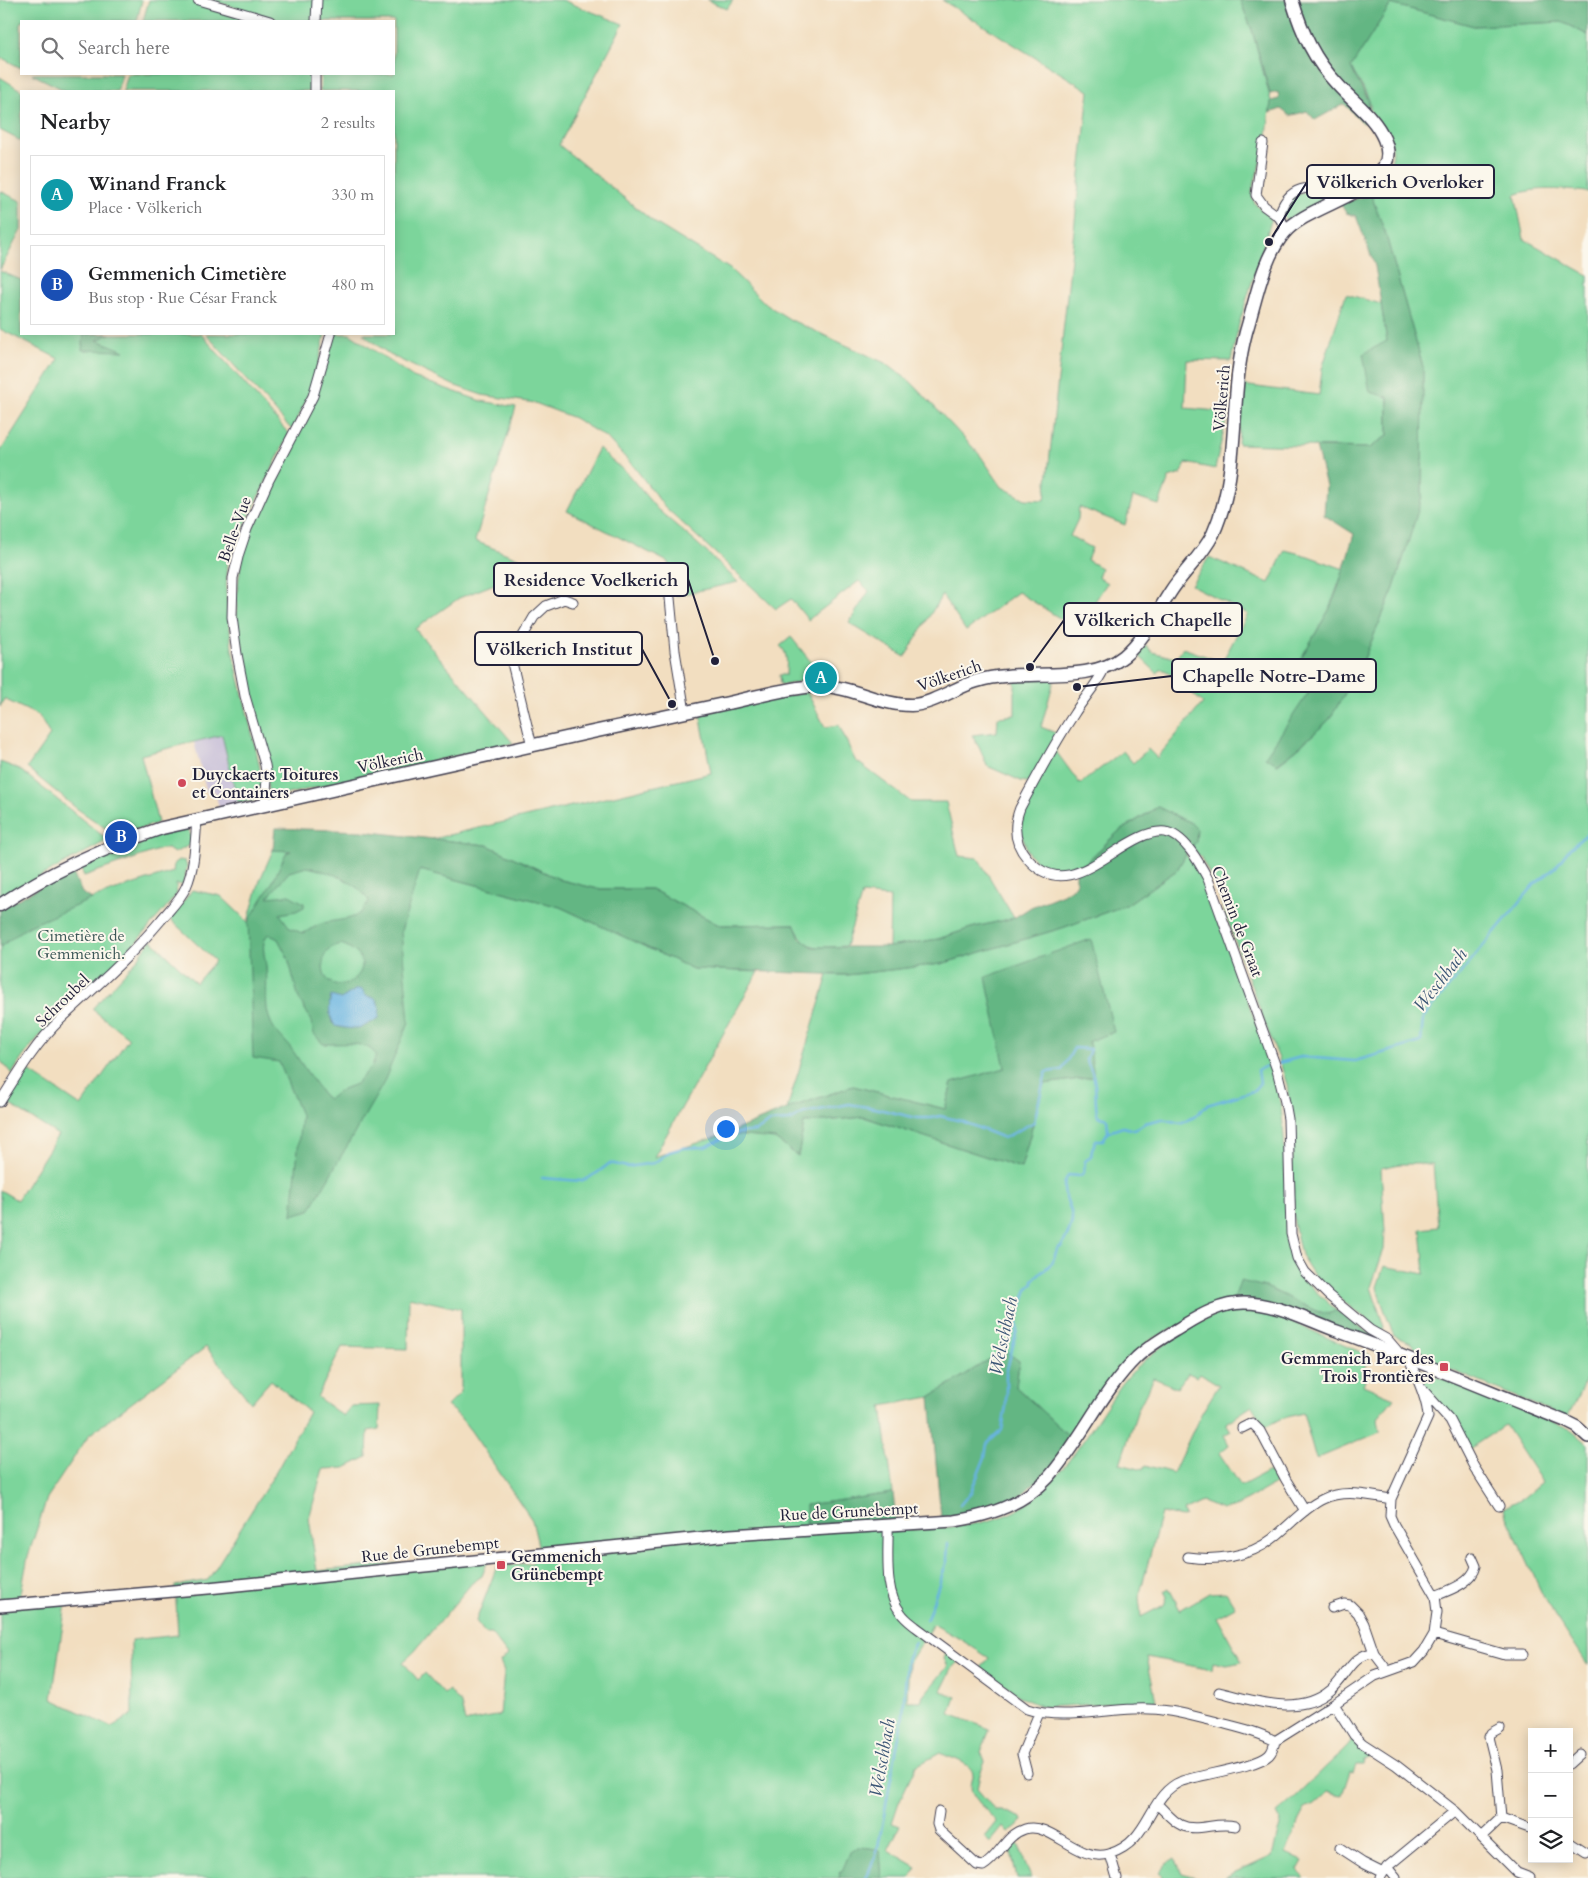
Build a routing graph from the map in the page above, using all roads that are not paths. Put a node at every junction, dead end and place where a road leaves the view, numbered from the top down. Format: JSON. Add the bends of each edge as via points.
{"nodes":[{"id":1,"x":198,"y":0,"type":"edge"},
{"id":2,"x":317,"y":0,"type":"edge"},
{"id":3,"x":1292,"y":0,"type":"edge"},
{"id":4,"x":267,"y":20,"type":"edge"},
{"id":5,"x":316,"y":20,"type":"edge"},
{"id":6,"x":315,"y":75,"type":"edge"},
{"id":7,"x":315,"y":90,"type":"edge"},
{"id":8,"x":1263,"y":143,"type":"dead end"},
{"id":9,"x":1333,"y":201,"type":"junction"},
{"id":10,"x":1279,"y":217,"type":"junction"},
{"id":11,"x":1287,"y":230,"type":"junction"},
{"id":12,"x":331,"y":335,"type":"edge"},
{"id":13,"x":670,"y":598,"type":"dead end"},
{"id":14,"x":573,"y":602,"type":"dead end"},
{"id":15,"x":1104,"y":669,"type":"junction"},
{"id":16,"x":685,"y":712,"type":"junction"},
{"id":17,"x":532,"y":746,"type":"junction"},
{"id":18,"x":265,"y":805,"type":"junction"},
{"id":19,"x":197,"y":820,"type":"junction"},
{"id":20,"x":0,"y":905,"type":"edge"},
{"id":21,"x":0,"y":1102,"type":"edge"},
{"id":22,"x":1404,"y":1357,"type":"junction"},
{"id":23,"x":1420,"y":1386,"type":"junction"},
{"id":24,"x":1242,"y":1428,"type":"dead end"},
{"id":25,"x":1588,"y":1437,"type":"edge"},
{"id":26,"x":1391,"y":1499,"type":"junction"},
{"id":27,"x":1499,"y":1506,"type":"dead end"},
{"id":28,"x":1305,"y":1511,"type":"junction"},
{"id":29,"x":888,"y":1525,"type":"junction"},
{"id":30,"x":1188,"y":1557,"type":"dead end"},
{"id":31,"x":1472,"y":1557,"type":"dead end"},
{"id":32,"x":1435,"y":1596,"type":"junction"},
{"id":33,"x":0,"y":1606,"type":"edge"},
{"id":34,"x":1332,"y":1608,"type":"dead end"},
{"id":35,"x":1434,"y":1634,"type":"junction"},
{"id":36,"x":1374,"y":1654,"type":"junction"},
{"id":37,"x":1523,"y":1654,"type":"dead end"},
{"id":38,"x":1387,"y":1670,"type":"junction"},
{"id":39,"x":1219,"y":1692,"type":"dead end"},
{"id":40,"x":1334,"y":1704,"type":"junction"},
{"id":41,"x":1039,"y":1713,"type":"junction"},
{"id":42,"x":1500,"y":1728,"type":"dead end"},
{"id":43,"x":1275,"y":1741,"type":"junction"},
{"id":44,"x":1580,"y":1754,"type":"dead end"},
{"id":45,"x":1573,"y":1760,"type":"edge"},
{"id":46,"x":1027,"y":1773,"type":"dead end"},
{"id":47,"x":1157,"y":1804,"type":"junction"},
{"id":48,"x":938,"y":1811,"type":"dead end"},
{"id":49,"x":1455,"y":1811,"type":"junction"},
{"id":50,"x":1501,"y":1818,"type":"junction"},
{"id":51,"x":1235,"y":1826,"type":"dead end"},
{"id":52,"x":1528,"y":1828,"type":"edge"},
{"id":53,"x":1482,"y":1836,"type":"junction"},
{"id":54,"x":1573,"y":1845,"type":"edge"},
{"id":55,"x":1340,"y":1848,"type":"dead end"},
{"id":56,"x":1586,"y":1853,"type":"dead end"},
{"id":57,"x":1110,"y":1854,"type":"junction"},
{"id":58,"x":1383,"y":1873,"type":"edge"},
{"id":59,"x":1117,"y":1878,"type":"edge"},
{"id":60,"x":1396,"y":1878,"type":"edge"},
{"id":61,"x":1530,"y":1878,"type":"edge"}],
"edges":[{"from":1,"to":4,"type":"street"},
{"from":2,"to":5,"type":"street"},
{"from":3,"to":9,"type":"main road","name":"Völkerich","via":[[1315,57],[1375,124],[1388,150],[1387,161],[1377,178]]},
{"from":6,"to":7,"type":"street"},
{"from":8,"to":10,"type":"street","via":[[1256,195]]},
{"from":9,"to":10,"type":"street","via":[[1320,191],[1298,190],[1290,194],[1280,209]]},
{"from":9,"to":11,"type":"main road","name":"Völkerich"},
{"from":10,"to":11,"type":"street"},
{"from":11,"to":15,"type":"main road","name":"Völkerich","via":[[1270,257],[1244,341],[1232,460],[1222,510],[1213,533],[1142,637],[1127,653]]},
{"from":12,"to":18,"type":"street","name":"Belle-Vue","via":[[313,396],[247,530],[233,578],[232,617],[237,654],[245,696],[265,764]]},
{"from":13,"to":16,"type":"street"},
{"from":14,"to":17,"type":"street","via":[[564,600],[546,606],[534,617],[513,653],[513,667]]},
{"from":15,"to":16,"type":"main road","name":"Völkerich","via":[[976,681],[919,704],[907,705],[847,689],[820,686]]},
{"from":15,"to":22,"type":"street","name":"Chemin de Graat","via":[[1059,736],[1020,808],[1015,833],[1018,845],[1032,864],[1056,875],[1078,873],[1155,833],[1172,834],[1194,856],[1217,902],[1277,1070],[1288,1119],[1290,1220],[1297,1258],[1305,1272],[1328,1295],[1370,1330],[1388,1340]]},
{"from":16,"to":17,"type":"main road","name":"Völkerich"},
{"from":17,"to":18,"type":"main road","name":"Völkerich"},
{"from":18,"to":19,"type":"main road","name":"Völkerich"},
{"from":19,"to":20,"type":"main road","name":"Völkerich","via":[[162,828],[107,848]]},
{"from":19,"to":21,"type":"street","name":"Schroubel","via":[[185,889],[133,952],[50,1031]]},
{"from":22,"to":23,"type":"street"},
{"from":22,"to":25,"type":"street","name":"Rue de Grunebempt","via":[[1565,1421]]},
{"from":22,"to":29,"type":"street","name":"Rue de Grunebempt","via":[[1269,1306],[1244,1303],[1217,1308],[1166,1336],[1138,1356],[1106,1395],[1047,1479],[1031,1492],[1001,1509],[974,1518]]},
{"from":23,"to":26,"type":"street","via":[[1428,1417]]},
{"from":23,"to":27,"type":"street","via":[[1450,1420]]},
{"from":24,"to":28,"type":"street","via":[[1252,1423],[1260,1430]]},
{"from":26,"to":28,"type":"street","via":[[1335,1495],[1324,1498]]},
{"from":26,"to":32,"type":"street","via":[[1389,1508],[1394,1525]]},
{"from":28,"to":30,"type":"street","via":[[1272,1540],[1250,1551],[1212,1558]]},
{"from":29,"to":33,"type":"street","name":"Rue de Grunebempt","via":[[730,1535]]},
{"from":29,"to":41,"type":"street","via":[[891,1590],[901,1614],[1027,1709]]},
{"from":31,"to":32,"type":"street","via":[[1476,1566],[1473,1575]]},
{"from":32,"to":35,"type":"street"},
{"from":34,"to":36,"type":"street","via":[[1344,1604],[1358,1612]]},
{"from":35,"to":37,"type":"street","via":[[1504,1654]]},
{"from":35,"to":38,"type":"street","via":[[1414,1662]]},
{"from":36,"to":38,"type":"street"},
{"from":36,"to":39,"type":"street","via":[[1360,1657],[1332,1690],[1302,1704],[1273,1704]]},
{"from":38,"to":40,"type":"street"},
{"from":40,"to":43,"type":"street"},
{"from":40,"to":49,"type":"street","via":[[1362,1743]]},
{"from":41,"to":43,"type":"street","via":[[1169,1710],[1267,1736]]},
{"from":41,"to":46,"type":"street","via":[[1022,1754]]},
{"from":42,"to":50,"type":"street","via":[[1491,1732],[1489,1737],[1497,1770]]},
{"from":43,"to":47,"type":"street","via":[[1270,1754],[1264,1759],[1183,1781],[1167,1790]]},
{"from":44,"to":45,"type":"street"},
{"from":47,"to":51,"type":"street","via":[[1180,1825],[1199,1828],[1219,1824]]},
{"from":47,"to":57,"type":"street","via":[[1137,1837]]},
{"from":48,"to":57,"type":"street","via":[[939,1830],[977,1865],[988,1863],[1009,1838],[1031,1828],[1086,1853]]},
{"from":49,"to":53,"type":"street"},
{"from":49,"to":58,"type":"street"},
{"from":50,"to":52,"type":"street"},
{"from":50,"to":53,"type":"street"},
{"from":53,"to":61,"type":"street","via":[[1517,1873]]},
{"from":54,"to":56,"type":"street"},
{"from":55,"to":58,"type":"street"},
{"from":57,"to":59,"type":"street"},
{"from":58,"to":60,"type":"street"}]}
